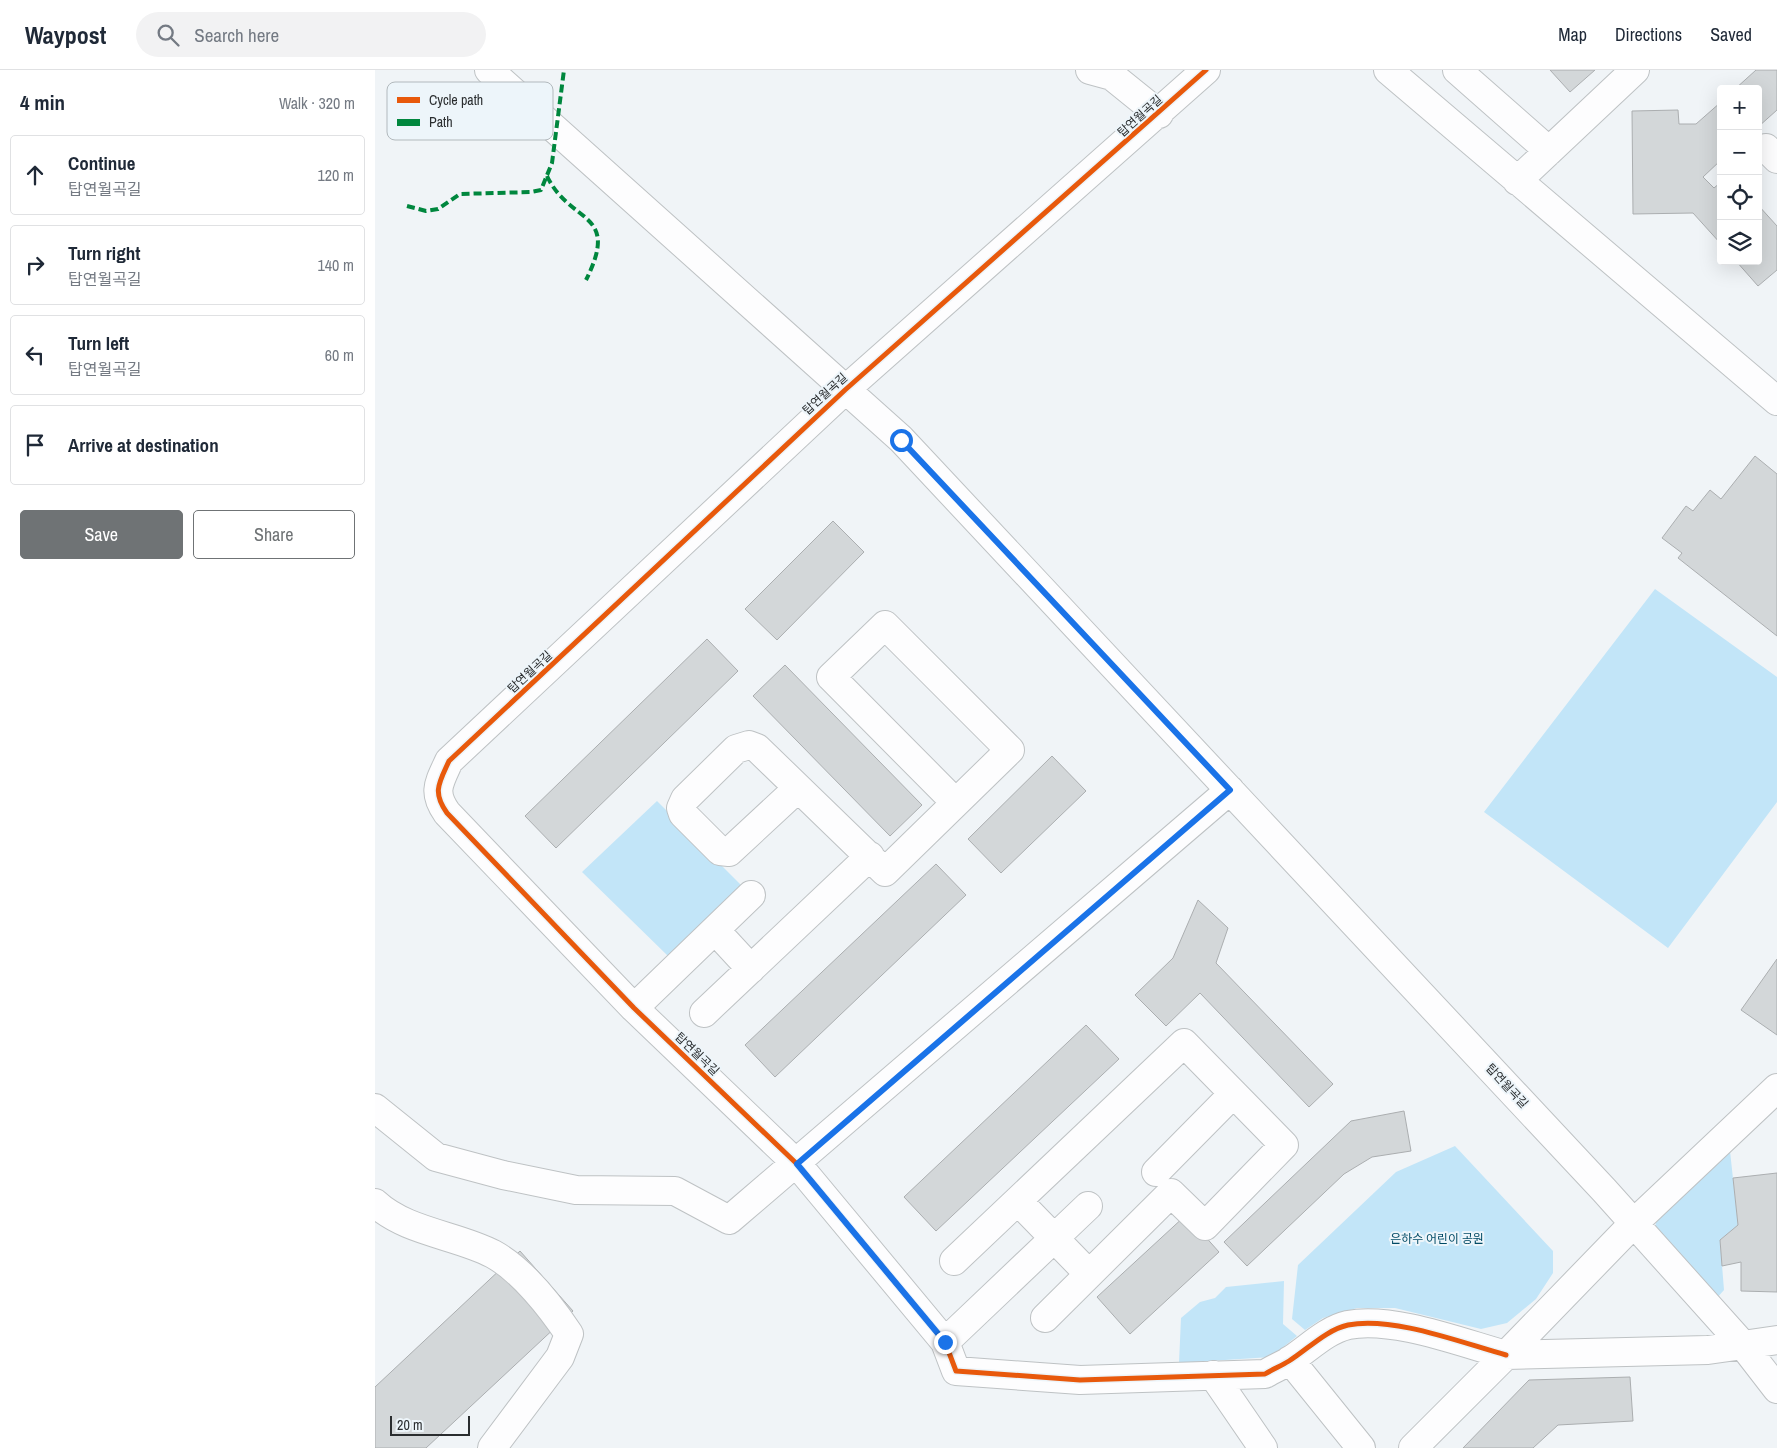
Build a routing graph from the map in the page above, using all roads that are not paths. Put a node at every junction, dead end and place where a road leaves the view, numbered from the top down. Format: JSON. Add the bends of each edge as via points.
{"nodes":[{"id":1,"x":489,"y":70,"type":"edge"},
{"id":2,"x":1090,"y":70,"type":"edge"},
{"id":3,"x":1206,"y":70,"type":"edge"},
{"id":4,"x":1388,"y":70,"type":"edge"},
{"id":5,"x":1457,"y":70,"type":"edge"},
{"id":6,"x":1635,"y":70,"type":"edge"},
{"id":7,"x":502,"y":82,"type":"edge"},
{"id":8,"x":1159,"y":114,"type":"junction"},
{"id":9,"x":553,"y":128,"type":"edge"},
{"id":10,"x":1549,"y":151,"type":"junction"},
{"id":11,"x":1517,"y":181,"type":"junction"},
{"id":12,"x":845,"y":390,"type":"junction"},
{"id":13,"x":1777,"y":401,"type":"edge"},
{"id":14,"x":798,"y":788,"type":"dead end"},
{"id":15,"x":1230,"y":790,"type":"junction"},
{"id":16,"x":955,"y":802,"type":"junction"},
{"id":17,"x":869,"y":856,"type":"junction"},
{"id":18,"x":751,"y":895,"type":"dead end"},
{"id":19,"x":715,"y":930,"type":"junction"},
{"id":20,"x":751,"y":969,"type":"junction"},
{"id":21,"x":634,"y":1008,"type":"junction"},
{"id":22,"x":705,"y":1013,"type":"dead end"},
{"id":23,"x":1777,"y":1088,"type":"edge"},
{"id":24,"x":1233,"y":1094,"type":"junction"},
{"id":25,"x":375,"y":1108,"type":"edge"},
{"id":26,"x":797,"y":1164,"type":"junction"},
{"id":27,"x":1156,"y":1172,"type":"dead end"},
{"id":28,"x":1018,"y":1201,"type":"junction"},
{"id":29,"x":375,"y":1203,"type":"edge"},
{"id":30,"x":1088,"y":1206,"type":"dead end"},
{"id":31,"x":1634,"y":1223,"type":"junction"},
{"id":32,"x":1054,"y":1238,"type":"junction"},
{"id":33,"x":954,"y":1261,"type":"dead end"},
{"id":34,"x":1089,"y":1274,"type":"junction"},
{"id":35,"x":1045,"y":1318,"type":"dead end"},
{"id":36,"x":1777,"y":1340,"type":"edge"},
{"id":37,"x":945,"y":1342,"type":"junction"},
{"id":38,"x":1743,"y":1345,"type":"junction"},
{"id":39,"x":1506,"y":1355,"type":"junction"},
{"id":40,"x":1290,"y":1360,"type":"junction"},
{"id":41,"x":1213,"y":1375,"type":"junction"},
{"id":42,"x":1777,"y":1389,"type":"edge"},
{"id":43,"x":491,"y":1448,"type":"edge"},
{"id":44,"x":1263,"y":1448,"type":"edge"},
{"id":45,"x":1361,"y":1448,"type":"edge"},
{"id":46,"x":1413,"y":1448,"type":"edge"}],
"edges":[{"from":1,"to":7,"type":"street"},
{"from":2,"to":8,"type":"street","via":[[1113,76]]},
{"from":3,"to":8,"type":"street","name":"탑연월곡길"},
{"from":4,"to":11,"type":"street"},
{"from":5,"to":10,"type":"street"},
{"from":6,"to":10,"type":"street"},
{"from":8,"to":12,"type":"street","name":"탑연월곡길"},
{"from":9,"to":12,"type":"street"},
{"from":10,"to":11,"type":"street"},
{"from":11,"to":13,"type":"street"},
{"from":12,"to":15,"type":"street","name":"탑연월곡길","via":[[901,440]]},
{"from":12,"to":21,"type":"street","name":"탑연월곡길","via":[[449,761],[438,784],[438,801],[447,813]]},
{"from":14,"to":17,"type":"street"},
{"from":15,"to":26,"type":"street"},
{"from":15,"to":31,"type":"street","name":"탑연월곡길"},
{"from":16,"to":16,"type":"street","via":[[1010,750],[885,625],[831,677]]},
{"from":16,"to":17,"type":"street","via":[[885,872]]},
{"from":17,"to":20,"type":"street"},
{"from":18,"to":19,"type":"street"},
{"from":19,"to":20,"type":"street"},
{"from":19,"to":21,"type":"street"},
{"from":20,"to":22,"type":"street"},
{"from":21,"to":26,"type":"street","name":"탑연월곡길"},
{"from":23,"to":31,"type":"street"},
{"from":24,"to":27,"type":"street"},
{"from":24,"to":28,"type":"street","via":[[1184,1043]]},
{"from":24,"to":34,"type":"street","via":[[1284,1145],[1205,1226],[1171,1193]]},
{"from":25,"to":26,"type":"street","via":[[436,1157],[576,1190],[675,1191],[729,1220]]},
{"from":26,"to":37,"type":"street","name":"탑연월곡길"},
{"from":28,"to":32,"type":"street"},
{"from":28,"to":33,"type":"street"},
{"from":29,"to":43,"type":"street","via":[[400,1219],[494,1254],[517,1272],[569,1334],[560,1357]]},
{"from":30,"to":32,"type":"street"},
{"from":31,"to":38,"type":"street","name":"탑연월곡길"},
{"from":31,"to":39,"type":"street"},
{"from":32,"to":34,"type":"street"},
{"from":32,"to":37,"type":"street"},
{"from":34,"to":35,"type":"street"},
{"from":36,"to":38,"type":"street"},
{"from":37,"to":41,"type":"street","name":"탑연월곡길","via":[[956,1370],[1080,1380]]},
{"from":38,"to":39,"type":"street","via":[[1708,1350]]},
{"from":38,"to":42,"type":"street","name":"탑연월곡길"},
{"from":39,"to":40,"type":"street","via":[[1407,1328],[1348,1325],[1320,1338]]},
{"from":39,"to":46,"type":"street"},
{"from":40,"to":41,"type":"street","via":[[1265,1374]]},
{"from":40,"to":45,"type":"street"},
{"from":41,"to":44,"type":"street"}]}
